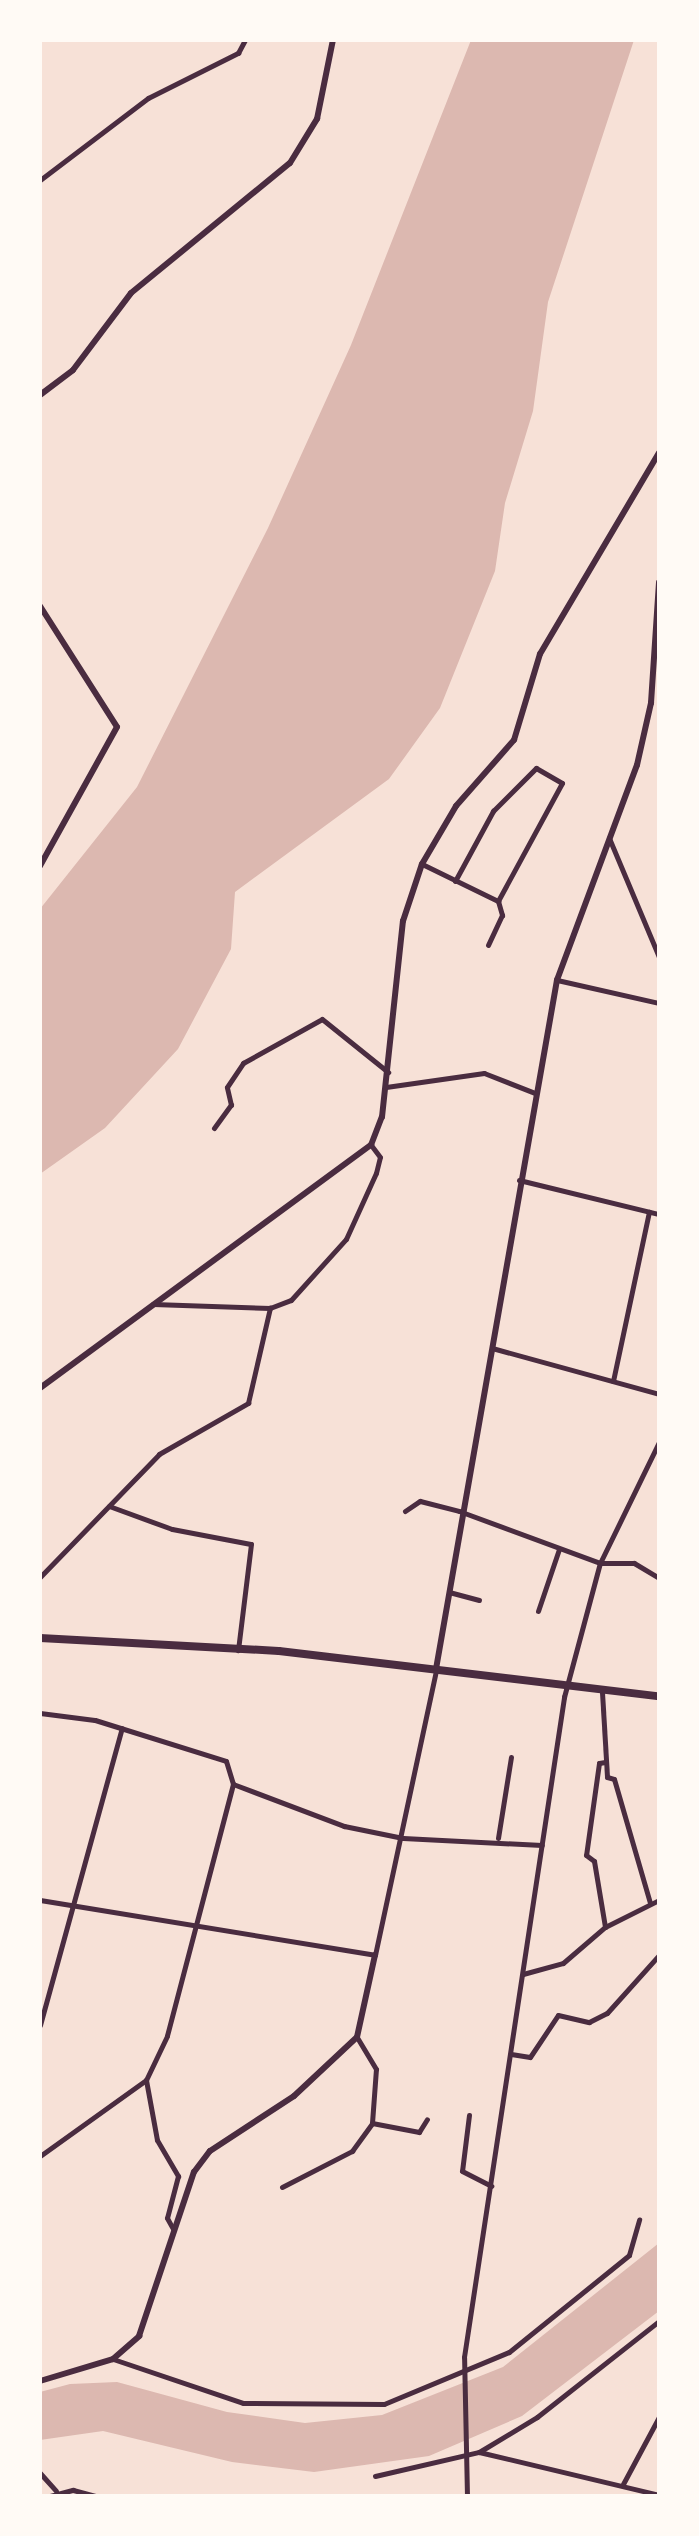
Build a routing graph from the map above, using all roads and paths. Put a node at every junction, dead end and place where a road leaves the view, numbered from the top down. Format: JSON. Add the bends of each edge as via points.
{"nodes":[{"id":1,"x":245,"y":40,"type":"edge"},
{"id":2,"x":333,"y":40,"type":"edge"},
{"id":3,"x":40,"y":180,"type":"edge"},
{"id":4,"x":40,"y":395,"type":"edge"},
{"id":5,"x":659,"y":453,"type":"edge"},
{"id":6,"x":659,"y":582,"type":"edge"},
{"id":7,"x":40,"y":606,"type":"edge"},
{"id":8,"x":609,"y":838,"type":"junction"},
{"id":9,"x":422,"y":864,"type":"junction"},
{"id":10,"x":40,"y":866,"type":"edge"},
{"id":11,"x":455,"y":881,"type":"junction"},
{"id":12,"x":498,"y":901,"type":"junction"},
{"id":13,"x":488,"y":945,"type":"dead end"},
{"id":14,"x":659,"y":957,"type":"edge"},
{"id":15,"x":557,"y":980,"type":"junction"},
{"id":16,"x":659,"y":1003,"type":"edge"},
{"id":17,"x":389,"y":1073,"type":"junction"},
{"id":18,"x":386,"y":1087,"type":"junction"},
{"id":19,"x":535,"y":1093,"type":"junction"},
{"id":20,"x":214,"y":1128,"type":"dead end"},
{"id":21,"x":371,"y":1145,"type":"junction"},
{"id":22,"x":519,"y":1180,"type":"junction"},
{"id":23,"x":649,"y":1212,"type":"junction"},
{"id":24,"x":659,"y":1214,"type":"edge"},
{"id":25,"x":152,"y":1303,"type":"junction"},
{"id":26,"x":270,"y":1308,"type":"junction"},
{"id":27,"x":491,"y":1348,"type":"junction"},
{"id":28,"x":613,"y":1381,"type":"junction"},
{"id":29,"x":40,"y":1388,"type":"edge"},
{"id":30,"x":659,"y":1394,"type":"edge"},
{"id":31,"x":659,"y":1442,"type":"edge"},
{"id":32,"x":109,"y":1506,"type":"junction"},
{"id":33,"x":405,"y":1511,"type":"dead end"},
{"id":34,"x":459,"y":1511,"type":"junction"},
{"id":35,"x":559,"y":1549,"type":"junction"},
{"id":36,"x":600,"y":1563,"type":"junction"},
{"id":37,"x":40,"y":1577,"type":"edge"},
{"id":38,"x":659,"y":1578,"type":"edge"},
{"id":39,"x":448,"y":1591,"type":"junction"},
{"id":40,"x":479,"y":1600,"type":"dead end"},
{"id":41,"x":538,"y":1611,"type":"dead end"},
{"id":42,"x":40,"y":1638,"type":"edge"},
{"id":43,"x":238,"y":1650,"type":"junction"},
{"id":44,"x":436,"y":1669,"type":"junction"},
{"id":45,"x":565,"y":1689,"type":"junction"},
{"id":46,"x":602,"y":1692,"type":"junction"},
{"id":47,"x":659,"y":1696,"type":"edge"},
{"id":48,"x":40,"y":1713,"type":"edge"},
{"id":49,"x":122,"y":1728,"type":"junction"},
{"id":50,"x":511,"y":1757,"type":"dead end"},
{"id":51,"x":605,"y":1762,"type":"junction"},
{"id":52,"x":233,"y":1784,"type":"junction"},
{"id":53,"x":403,"y":1838,"type":"junction"},
{"id":54,"x":498,"y":1838,"type":"junction"},
{"id":55,"x":542,"y":1845,"type":"junction"},
{"id":56,"x":40,"y":1900,"type":"edge"},
{"id":57,"x":659,"y":1900,"type":"edge"},
{"id":58,"x":650,"y":1903,"type":"junction"},
{"id":59,"x":73,"y":1904,"type":"junction"},
{"id":60,"x":196,"y":1921,"type":"junction"},
{"id":61,"x":605,"y":1927,"type":"junction"},
{"id":62,"x":375,"y":1955,"type":"junction"},
{"id":63,"x":659,"y":1955,"type":"edge"},
{"id":64,"x":523,"y":1974,"type":"junction"},
{"id":65,"x":40,"y":2025,"type":"edge"},
{"id":66,"x":357,"y":2037,"type":"junction"},
{"id":67,"x":511,"y":2054,"type":"junction"},
{"id":68,"x":146,"y":2080,"type":"junction"},
{"id":69,"x":469,"y":2115,"type":"dead end"},
{"id":70,"x":427,"y":2119,"type":"dead end"},
{"id":71,"x":372,"y":2123,"type":"junction"},
{"id":72,"x":40,"y":2156,"type":"edge"},
{"id":73,"x":491,"y":2186,"type":"junction"},
{"id":74,"x":282,"y":2187,"type":"dead end"},
{"id":75,"x":639,"y":2219,"type":"dead end"},
{"id":76,"x":173,"y":2229,"type":"junction"},
{"id":77,"x":659,"y":2321,"type":"edge"},
{"id":78,"x":113,"y":2359,"type":"junction"},
{"id":79,"x":463,"y":2373,"type":"junction"},
{"id":80,"x":40,"y":2381,"type":"edge"},
{"id":81,"x":659,"y":2417,"type":"edge"},
{"id":82,"x":479,"y":2452,"type":"junction"},
{"id":83,"x":471,"y":2454,"type":"junction"},
{"id":84,"x":40,"y":2473,"type":"edge"},
{"id":85,"x":375,"y":2476,"type":"dead end"},
{"id":86,"x":623,"y":2484,"type":"junction"},
{"id":87,"x":56,"y":2491,"type":"junction"},
{"id":88,"x":659,"y":2495,"type":"edge"},
{"id":89,"x":50,"y":2496,"type":"edge"},
{"id":90,"x":93,"y":2496,"type":"edge"},
{"id":91,"x":467,"y":2496,"type":"edge"}],
"edges":[{"from":1,"to":3,"type":"street","via":[[238,53],[148,98]]},
{"from":2,"to":4,"type":"street","via":[[317,119],[290,163],[131,293],[73,370]]},
{"from":5,"to":9,"type":"street","via":[[540,654],[514,740],[456,806]]},
{"from":6,"to":8,"type":"street","via":[[651,703]]},
{"from":7,"to":10,"type":"street","via":[[117,727]]},
{"from":8,"to":14,"type":"street"},
{"from":8,"to":15,"type":"street"},
{"from":9,"to":11,"type":"street"},
{"from":9,"to":17,"type":"street","via":[[403,921]]},
{"from":11,"to":12,"type":"street"},
{"from":11,"to":12,"type":"street","via":[[493,811],[536,768],[562,783]]},
{"from":12,"to":13,"type":"street","via":[[502,915]]},
{"from":15,"to":16,"type":"street"},
{"from":15,"to":19,"type":"street"},
{"from":17,"to":18,"type":"street"},
{"from":17,"to":20,"type":"street","via":[[322,1019],[243,1063],[227,1087],[231,1105]]},
{"from":18,"to":19,"type":"street","via":[[484,1073]]},
{"from":18,"to":21,"type":"street"},
{"from":19,"to":22,"type":"street"},
{"from":21,"to":25,"type":"street"},
{"from":21,"to":26,"type":"street","via":[[380,1157],[351,1231],[291,1300]]},
{"from":22,"to":23,"type":"street"},
{"from":22,"to":27,"type":"street"},
{"from":23,"to":24,"type":"street"},
{"from":23,"to":28,"type":"street"},
{"from":25,"to":26,"type":"street"},
{"from":25,"to":29,"type":"street"},
{"from":26,"to":32,"type":"street","via":[[248,1403],[175,1442]]},
{"from":27,"to":28,"type":"street"},
{"from":27,"to":34,"type":"street"},
{"from":28,"to":30,"type":"street"},
{"from":31,"to":36,"type":"street"},
{"from":32,"to":37,"type":"street"},
{"from":32,"to":43,"type":"street","via":[[172,1529],[251,1544]]},
{"from":33,"to":34,"type":"street","via":[[420,1501]]},
{"from":34,"to":35,"type":"street"},
{"from":34,"to":39,"type":"street"},
{"from":35,"to":36,"type":"street"},
{"from":35,"to":41,"type":"street"},
{"from":36,"to":38,"type":"street","via":[[634,1563]]},
{"from":36,"to":45,"type":"street"},
{"from":39,"to":40,"type":"street"},
{"from":39,"to":44,"type":"street"},
{"from":42,"to":43,"type":"highway"},
{"from":43,"to":44,"type":"highway"},
{"from":44,"to":45,"type":"highway"},
{"from":44,"to":53,"type":"street"},
{"from":45,"to":46,"type":"highway"},
{"from":45,"to":55,"type":"street"},
{"from":46,"to":47,"type":"highway"},
{"from":46,"to":51,"type":"street"},
{"from":48,"to":49,"type":"street"},
{"from":49,"to":52,"type":"street","via":[[226,1761]]},
{"from":49,"to":59,"type":"street"},
{"from":50,"to":54,"type":"street"},
{"from":51,"to":58,"type":"street"},
{"from":51,"to":61,"type":"street","via":[[599,1763],[586,1855],[594,1861]]},
{"from":52,"to":53,"type":"street","via":[[344,1826]]},
{"from":52,"to":60,"type":"street"},
{"from":53,"to":54,"type":"street","via":[[457,1846]]},
{"from":53,"to":62,"type":"street"},
{"from":54,"to":55,"type":"street"},
{"from":55,"to":64,"type":"street"},
{"from":56,"to":59,"type":"street"},
{"from":57,"to":58,"type":"street"},
{"from":58,"to":61,"type":"street"},
{"from":59,"to":60,"type":"street"},
{"from":59,"to":65,"type":"street"},
{"from":60,"to":62,"type":"street"},
{"from":60,"to":68,"type":"street","via":[[167,2036]]},
{"from":61,"to":64,"type":"street","via":[[563,1963]]},
{"from":62,"to":66,"type":"street"},
{"from":63,"to":67,"type":"street","via":[[607,2013],[589,2022],[558,2015],[530,2057]]},
{"from":64,"to":67,"type":"street"},
{"from":66,"to":71,"type":"street","via":[[376,2069]]},
{"from":66,"to":76,"type":"street","via":[[294,2096],[210,2151]]},
{"from":67,"to":73,"type":"street"},
{"from":68,"to":72,"type":"street"},
{"from":68,"to":76,"type":"street","via":[[157,2140],[178,2176],[167,2218]]},
{"from":69,"to":73,"type":"street","via":[[462,2171]]},
{"from":70,"to":71,"type":"street","via":[[419,2132]]},
{"from":71,"to":74,"type":"street","via":[[352,2151]]},
{"from":73,"to":79,"type":"street"},
{"from":75,"to":79,"type":"street","via":[[629,2255],[509,2352]]},
{"from":76,"to":78,"type":"street","via":[[148,2322]]},
{"from":77,"to":82,"type":"street","via":[[537,2417]]},
{"from":78,"to":79,"type":"street","via":[[274,2408],[384,2404]]},
{"from":78,"to":80,"type":"street"},
{"from":79,"to":83,"type":"street"},
{"from":81,"to":86,"type":"street"},
{"from":82,"to":83,"type":"street"},
{"from":82,"to":86,"type":"street"},
{"from":83,"to":85,"type":"street"},
{"from":83,"to":91,"type":"street"},
{"from":84,"to":87,"type":"street"},
{"from":86,"to":88,"type":"street"},
{"from":87,"to":89,"type":"street"},
{"from":87,"to":90,"type":"street"}]}
